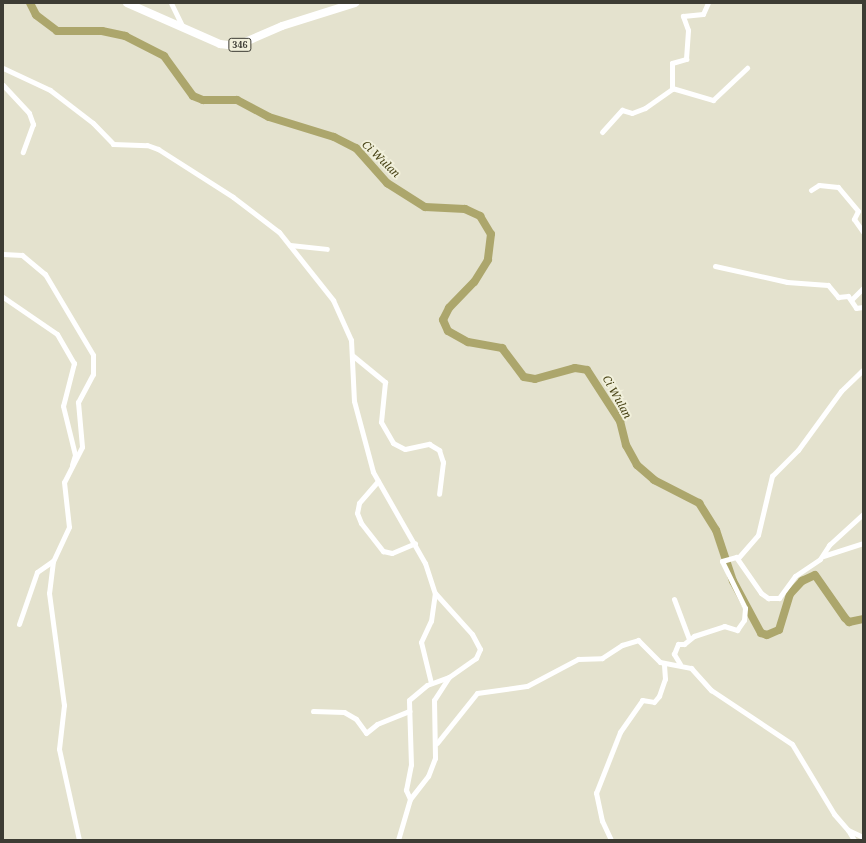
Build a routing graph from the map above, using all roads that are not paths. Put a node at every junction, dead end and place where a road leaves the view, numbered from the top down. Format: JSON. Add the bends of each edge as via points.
{"nodes":[{"id":1,"x":127,"y":3,"type":"edge"},
{"id":2,"x":171,"y":3,"type":"edge"},
{"id":3,"x":355,"y":3,"type":"edge"},
{"id":4,"x":708,"y":3,"type":"edge"},
{"id":5,"x":183,"y":29,"type":"junction"},
{"id":6,"x":3,"y":68,"type":"edge"},
{"id":7,"x":747,"y":68,"type":"dead end"},
{"id":8,"x":3,"y":85,"type":"edge"},
{"id":9,"x":672,"y":88,"type":"junction"},
{"id":10,"x":602,"y":132,"type":"dead end"},
{"id":11,"x":23,"y":152,"type":"dead end"},
{"id":12,"x":811,"y":190,"type":"dead end"},
{"id":13,"x":863,"y":232,"type":"edge"},
{"id":14,"x":290,"y":245,"type":"junction"},
{"id":15,"x":327,"y":249,"type":"dead end"},
{"id":16,"x":3,"y":254,"type":"edge"},
{"id":17,"x":715,"y":266,"type":"dead end"},
{"id":18,"x":863,"y":288,"type":"edge"},
{"id":19,"x":3,"y":297,"type":"edge"},
{"id":20,"x":852,"y":299,"type":"junction"},
{"id":21,"x":863,"y":307,"type":"edge"},
{"id":22,"x":352,"y":356,"type":"junction"},
{"id":23,"x":863,"y":370,"type":"edge"},
{"id":24,"x":71,"y":468,"type":"junction"},
{"id":25,"x":378,"y":481,"type":"junction"},
{"id":26,"x":439,"y":494,"type":"dead end"},
{"id":27,"x":863,"y":514,"type":"edge"},
{"id":28,"x":863,"y":543,"type":"edge"},
{"id":29,"x":415,"y":544,"type":"junction"},
{"id":30,"x":823,"y":556,"type":"junction"},
{"id":31,"x":735,"y":557,"type":"junction"},
{"id":32,"x":53,"y":561,"type":"junction"},
{"id":33,"x":434,"y":594,"type":"junction"},
{"id":34,"x":674,"y":599,"type":"dead end"},
{"id":35,"x":19,"y":624,"type":"dead end"},
{"id":36,"x":689,"y":639,"type":"junction"},
{"id":37,"x":664,"y":664,"type":"junction"},
{"id":38,"x":680,"y":664,"type":"junction"},
{"id":39,"x":448,"y":677,"type":"junction"},
{"id":40,"x":431,"y":683,"type":"junction"},
{"id":41,"x":313,"y":711,"type":"dead end"},
{"id":42,"x":409,"y":711,"type":"junction"},
{"id":43,"x":437,"y":743,"type":"junction"},
{"id":44,"x":410,"y":799,"type":"junction"},
{"id":45,"x":848,"y":830,"type":"junction"},
{"id":46,"x":863,"y":837,"type":"edge"},
{"id":47,"x":79,"y":840,"type":"edge"},
{"id":48,"x":398,"y":840,"type":"edge"},
{"id":49,"x":611,"y":840,"type":"edge"},
{"id":50,"x":854,"y":840,"type":"edge"}],
"edges":[{"from":1,"to":5,"type":"main road","number":"346"},
{"from":2,"to":5,"type":"street"},
{"from":3,"to":5,"type":"main road","number":"346","via":[[282,26],[236,46],[220,44]]},
{"from":4,"to":9,"type":"street","via":[[703,14],[683,17],[688,30],[686,59],[672,63]]},
{"from":6,"to":14,"type":"street","via":[[50,90],[93,122],[113,144],[147,145],[158,149],[232,197]]},
{"from":7,"to":9,"type":"street","via":[[713,100]]},
{"from":8,"to":11,"type":"street","via":[[29,113],[33,124]]},
{"from":9,"to":10,"type":"street","via":[[645,108],[632,113],[622,109]]},
{"from":12,"to":13,"type":"street","via":[[819,185],[838,187],[858,211],[854,219]]},
{"from":14,"to":15,"type":"street"},
{"from":14,"to":22,"type":"street","via":[[333,300],[351,340]]},
{"from":16,"to":24,"type":"street","via":[[22,255],[45,274],[92,352],[93,374],[78,402],[82,447]]},
{"from":17,"to":20,"type":"street","via":[[787,282],[828,285],[838,296]]},
{"from":18,"to":20,"type":"street"},
{"from":19,"to":24,"type":"street","via":[[57,334],[73,362],[63,406],[75,455]]},
{"from":20,"to":21,"type":"street","via":[[856,308]]},
{"from":22,"to":25,"type":"street","via":[[354,401]]},
{"from":22,"to":26,"type":"street","via":[[385,382],[381,422],[393,444],[405,449],[429,444],[439,450],[443,462]]},
{"from":23,"to":31,"type":"street","via":[[849,381],[798,450],[772,476],[758,535]]},
{"from":24,"to":32,"type":"street","via":[[64,482],[69,527]]},
{"from":25,"to":29,"type":"street"},
{"from":25,"to":29,"type":"street","via":[[359,503],[357,513],[361,523],[383,551],[392,553]]},
{"from":27,"to":30,"type":"street","via":[[829,545]]},
{"from":28,"to":30,"type":"street"},
{"from":29,"to":33,"type":"street"},
{"from":30,"to":31,"type":"street","via":[[795,576],[776,598],[761,594]]},
{"from":31,"to":36,"type":"street","via":[[723,561],[727,577],[744,608],[744,620],[737,631],[724,626]]},
{"from":32,"to":35,"type":"street","via":[[38,572]]},
{"from":32,"to":47,"type":"street","via":[[49,600],[64,705],[59,749]]},
{"from":33,"to":39,"type":"street","via":[[472,634],[480,649],[476,658]]},
{"from":33,"to":40,"type":"street","via":[[432,621],[421,642]]},
{"from":34,"to":36,"type":"street"},
{"from":36,"to":38,"type":"street","via":[[675,646],[674,656]]},
{"from":37,"to":38,"type":"street"},
{"from":37,"to":43,"type":"street","via":[[642,643],[634,640],[602,658],[578,659],[527,686],[476,693]]},
{"from":37,"to":49,"type":"street","via":[[665,679],[658,697],[653,702],[642,700],[620,732],[596,793],[602,821]]},
{"from":38,"to":45,"type":"street","via":[[691,668],[711,690],[795,747],[829,805]]},
{"from":39,"to":40,"type":"street"},
{"from":39,"to":43,"type":"street","via":[[434,700]]},
{"from":40,"to":42,"type":"street","via":[[412,695]]},
{"from":41,"to":42,"type":"street","via":[[344,712],[356,719],[366,733],[377,724]]},
{"from":42,"to":44,"type":"street","via":[[411,765],[406,790]]},
{"from":43,"to":44,"type":"street","via":[[428,776]]},
{"from":44,"to":48,"type":"street"},
{"from":45,"to":46,"type":"street"},
{"from":45,"to":50,"type":"street"}]}
